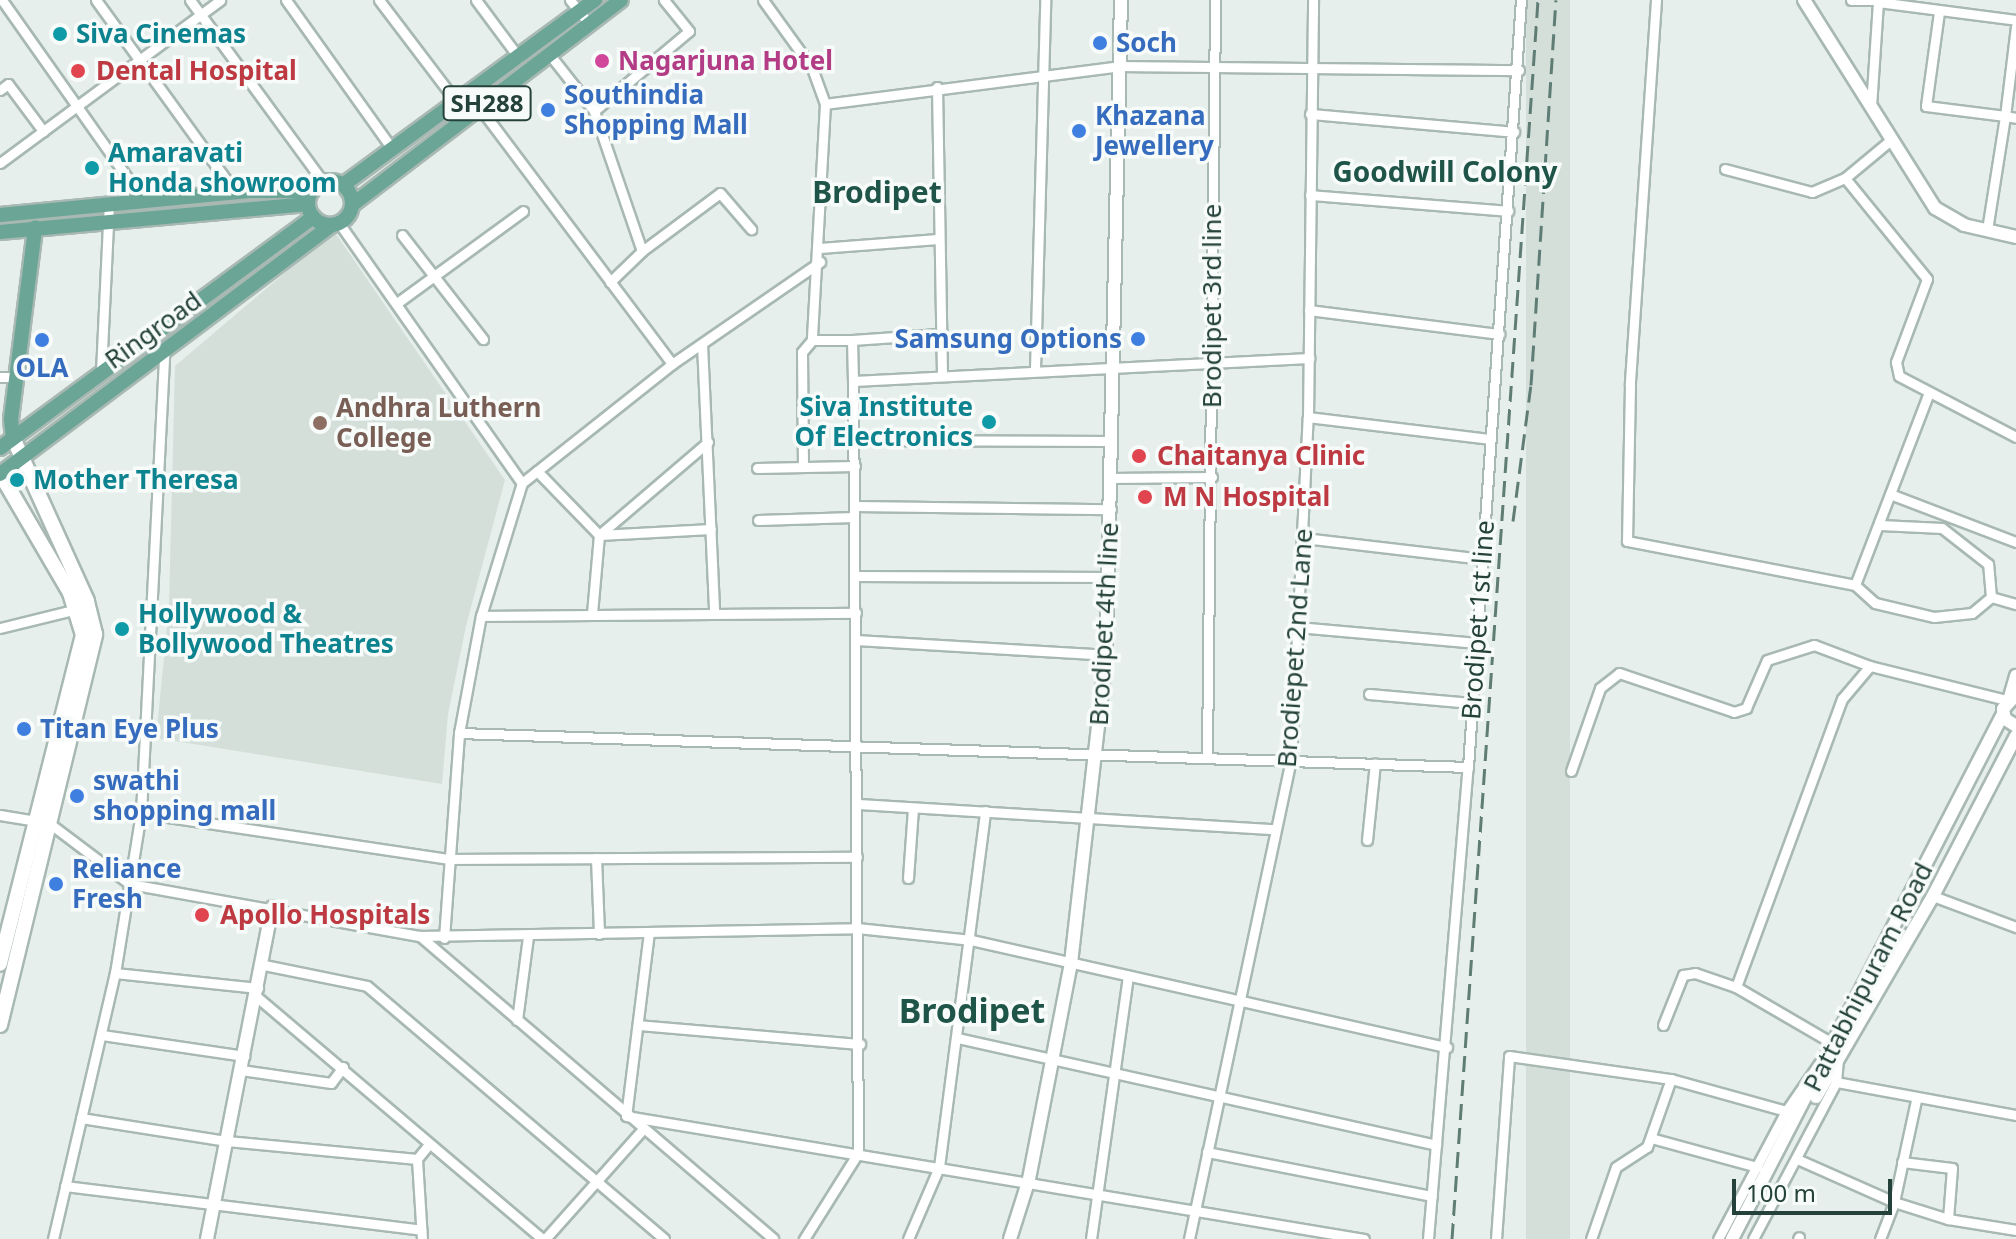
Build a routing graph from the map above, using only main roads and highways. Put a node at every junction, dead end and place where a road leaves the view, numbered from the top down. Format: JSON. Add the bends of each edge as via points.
{"nodes":[{"id":1,"x":595,"y":0,"type":"edge"},
{"id":2,"x":621,"y":0,"type":"edge"},
{"id":3,"x":574,"y":6,"type":"edge"},
{"id":4,"x":343,"y":185,"type":"junction"},
{"id":5,"x":314,"y":198,"type":"junction"},
{"id":6,"x":352,"y":205,"type":"junction"},
{"id":7,"x":0,"y":215,"type":"edge"},
{"id":8,"x":336,"y":224,"type":"junction"},
{"id":9,"x":35,"y":228,"type":"junction"},
{"id":10,"x":0,"y":232,"type":"edge"},
{"id":11,"x":13,"y":438,"type":"junction"},
{"id":12,"x":0,"y":448,"type":"edge"},
{"id":13,"x":20,"y":457,"type":"junction"},
{"id":14,"x":0,"y":473,"type":"edge"},
{"id":15,"x":44,"y":821,"type":"junction"},
{"id":16,"x":0,"y":964,"type":"edge"},
{"id":17,"x":0,"y":1025,"type":"edge"}],
"edges":[{"from":1,"to":3,"type":"main road","number":"SH288"},
{"from":2,"to":6,"type":"main road","number":"SH288"},
{"from":3,"to":4,"type":"main road","number":"SH288","via":[[519,58]]},
{"from":4,"to":5,"type":"main road"},
{"from":4,"to":6,"type":"main road"},
{"from":5,"to":7,"type":"main road","via":[[235,192]]},
{"from":5,"to":8,"type":"main road"},
{"from":5,"to":9,"type":"main road"},
{"from":5,"to":11,"type":"main road","name":"Ringroad","via":[[204,302]]},
{"from":6,"to":8,"type":"main road","number":"SH288"},
{"from":8,"to":13,"type":"main road","name":"Ringroad"},
{"from":9,"to":10,"type":"main road"},
{"from":9,"to":11,"type":"main road"},
{"from":11,"to":12,"type":"main road","name":"Ringroad"},
{"from":11,"to":13,"type":"main road"},
{"from":13,"to":14,"type":"main road","name":"Ringroad"},
{"from":13,"to":15,"type":"main road","via":[[87,601],[95,634]]},
{"from":14,"to":15,"type":"main road","via":[[77,609],[83,644]]},
{"from":15,"to":16,"type":"main road"},
{"from":15,"to":17,"type":"main road"}]}
